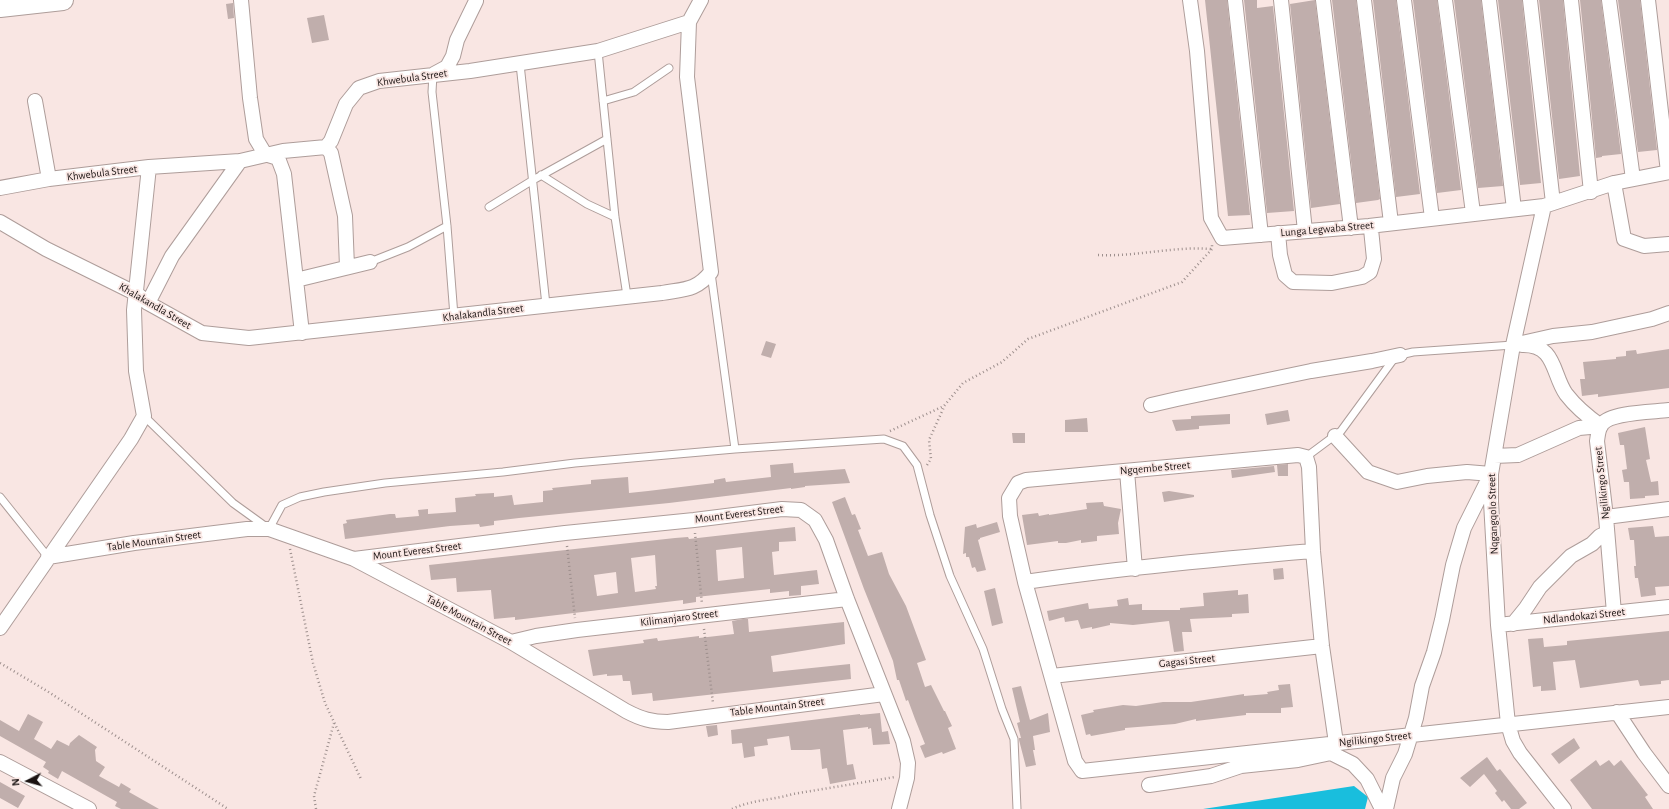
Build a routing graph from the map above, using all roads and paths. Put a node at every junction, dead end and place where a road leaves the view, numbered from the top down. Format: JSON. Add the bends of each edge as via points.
{"nodes":[{"id":1,"x":63,"y":0,"type":"edge"},
{"id":2,"x":241,"y":0,"type":"edge"},
{"id":3,"x":701,"y":0,"type":"edge"},
{"id":4,"x":1190,"y":0,"type":"edge"},
{"id":5,"x":1234,"y":0,"type":"edge"},
{"id":6,"x":1281,"y":0,"type":"edge"},
{"id":7,"x":1323,"y":0,"type":"edge"},
{"id":8,"x":1364,"y":0,"type":"edge"},
{"id":9,"x":1404,"y":0,"type":"edge"},
{"id":10,"x":1445,"y":0,"type":"edge"},
{"id":11,"x":1489,"y":0,"type":"edge"},
{"id":12,"x":1530,"y":0,"type":"edge"},
{"id":13,"x":1571,"y":0,"type":"edge"},
{"id":14,"x":1609,"y":0,"type":"edge"},
{"id":15,"x":1648,"y":0,"type":"edge"},
{"id":16,"x":476,"y":1,"type":"edge"},
{"id":17,"x":0,"y":7,"type":"edge"},
{"id":18,"x":688,"y":22,"type":"junction"},
{"id":19,"x":598,"y":51,"type":"junction"},
{"id":20,"x":520,"y":64,"type":"junction"},
{"id":21,"x":669,"y":68,"type":"dead end"},
{"id":22,"x":433,"y":74,"type":"junction"},
{"id":23,"x":35,"y":101,"type":"dead end"},
{"id":24,"x":604,"y":101,"type":"junction"},
{"id":25,"x":607,"y":139,"type":"junction"},
{"id":26,"x":326,"y":147,"type":"junction"},
{"id":27,"x":265,"y":154,"type":"junction"},
{"id":28,"x":240,"y":161,"type":"junction"},
{"id":29,"x":149,"y":167,"type":"junction"},
{"id":30,"x":1668,"y":172,"type":"edge"},
{"id":31,"x":541,"y":175,"type":"junction"},
{"id":32,"x":49,"y":179,"type":"junction"},
{"id":33,"x":1633,"y":179,"type":"junction"},
{"id":34,"x":533,"y":180,"type":"junction"},
{"id":35,"x":1614,"y":183,"type":"junction"},
{"id":36,"x":0,"y":188,"type":"edge"},
{"id":37,"x":1591,"y":192,"type":"junction"},
{"id":38,"x":1548,"y":205,"type":"junction"},
{"id":39,"x":489,"y":207,"type":"dead end"},
{"id":40,"x":1514,"y":209,"type":"junction"},
{"id":41,"x":1473,"y":213,"type":"junction"},
{"id":42,"x":615,"y":217,"type":"junction"},
{"id":43,"x":1432,"y":218,"type":"junction"},
{"id":44,"x":0,"y":222,"type":"edge"},
{"id":45,"x":1391,"y":223,"type":"junction"},
{"id":46,"x":1215,"y":225,"type":"junction"},
{"id":47,"x":447,"y":226,"type":"junction"},
{"id":48,"x":1369,"y":226,"type":"junction"},
{"id":49,"x":1351,"y":228,"type":"junction"},
{"id":50,"x":1305,"y":231,"type":"junction"},
{"id":51,"x":1278,"y":233,"type":"junction"},
{"id":52,"x":1261,"y":235,"type":"junction"},
{"id":53,"x":1669,"y":244,"type":"edge"},
{"id":54,"x":1212,"y":249,"type":"junction"},
{"id":55,"x":1098,"y":255,"type":"dead end"},
{"id":56,"x":370,"y":262,"type":"joint"},
{"id":57,"x":347,"y":267,"type":"junction"},
{"id":58,"x":711,"y":272,"type":"junction"},
{"id":59,"x":296,"y":280,"type":"junction"},
{"id":60,"x":136,"y":294,"type":"junction"},
{"id":61,"x":627,"y":296,"type":"junction"},
{"id":62,"x":148,"y":303,"type":"junction"},
{"id":63,"x":546,"y":305,"type":"junction"},
{"id":64,"x":1669,"y":313,"type":"edge"},
{"id":65,"x":454,"y":316,"type":"junction"},
{"id":66,"x":302,"y":333,"type":"junction"},
{"id":67,"x":1513,"y":346,"type":"junction"},
{"id":68,"x":1400,"y":355,"type":"junction"},
{"id":69,"x":944,"y":406,"type":"junction"},
{"id":70,"x":1151,"y":406,"type":"dead end"},
{"id":71,"x":1669,"y":410,"type":"edge"},
{"id":72,"x":144,"y":416,"type":"junction"},
{"id":73,"x":1601,"y":426,"type":"junction"},
{"id":74,"x":1335,"y":436,"type":"junction"},
{"id":75,"x":884,"y":439,"type":"junction"},
{"id":76,"x":735,"y":449,"type":"junction"},
{"id":77,"x":1494,"y":456,"type":"junction"},
{"id":78,"x":1306,"y":457,"type":"junction"},
{"id":79,"x":1127,"y":471,"type":"junction"},
{"id":80,"x":1491,"y":474,"type":"junction"},
{"id":81,"x":919,"y":477,"type":"junction"},
{"id":82,"x":0,"y":497,"type":"edge"},
{"id":83,"x":1669,"y":509,"type":"edge"},
{"id":84,"x":1606,"y":517,"type":"junction"},
{"id":85,"x":269,"y":529,"type":"junction"},
{"id":86,"x":565,"y":533,"type":"junction"},
{"id":87,"x":1607,"y":533,"type":"junction"},
{"id":88,"x":287,"y":537,"type":"junction"},
{"id":89,"x":1313,"y":551,"type":"junction"},
{"id":90,"x":48,"y":557,"type":"junction"},
{"id":91,"x":354,"y":559,"type":"junction"},
{"id":92,"x":1135,"y":569,"type":"junction"},
{"id":93,"x":1025,"y":582,"type":"junction"},
{"id":94,"x":847,"y":599,"type":"junction"},
{"id":95,"x":1669,"y":607,"type":"edge"},
{"id":96,"x":1614,"y":613,"type":"junction"},
{"id":97,"x":1513,"y":624,"type":"junction"},
{"id":98,"x":1498,"y":625,"type":"junction"},
{"id":99,"x":0,"y":628,"type":"edge"},
{"id":100,"x":577,"y":630,"type":"junction"},
{"id":101,"x":511,"y":642,"type":"junction"},
{"id":102,"x":1322,"y":646,"type":"junction"},
{"id":103,"x":0,"y":663,"type":"edge"},
{"id":104,"x":1052,"y":676,"type":"junction"},
{"id":105,"x":884,"y":694,"type":"junction"},
{"id":106,"x":1669,"y":707,"type":"edge"},
{"id":107,"x":1617,"y":712,"type":"junction"},
{"id":108,"x":334,"y":723,"type":"junction"},
{"id":109,"x":1508,"y":724,"type":"junction"},
{"id":110,"x":1411,"y":735,"type":"junction"},
{"id":111,"x":1336,"y":743,"type":"junction"},
{"id":112,"x":0,"y":762,"type":"edge"},
{"id":113,"x":1082,"y":771,"type":"joint"},
{"id":114,"x":907,"y":775,"type":"junction"},
{"id":115,"x":361,"y":779,"type":"dead end"},
{"id":116,"x":1149,"y":785,"type":"dead end"},
{"id":117,"x":1669,"y":786,"type":"edge"},
{"id":118,"x":89,"y":809,"type":"edge"},
{"id":119,"x":228,"y":809,"type":"edge"},
{"id":120,"x":316,"y":809,"type":"edge"},
{"id":121,"x":732,"y":809,"type":"edge"},
{"id":122,"x":899,"y":809,"type":"edge"},
{"id":123,"x":1017,"y":809,"type":"edge"},
{"id":124,"x":1382,"y":809,"type":"edge"},
{"id":125,"x":1386,"y":809,"type":"edge"},
{"id":126,"x":1564,"y":809,"type":"edge"}],
"edges":[{"from":1,"to":17,"type":"street"},
{"from":2,"to":27,"type":"street","via":[[256,139]]},
{"from":3,"to":18,"type":"street"},
{"from":4,"to":46,"type":"street","name":"Lunga Legwaba Street","via":[[1197,51],[1211,218]]},
{"from":5,"to":52,"type":"street"},
{"from":6,"to":50,"type":"street"},
{"from":7,"to":49,"type":"street"},
{"from":8,"to":45,"type":"street"},
{"from":9,"to":43,"type":"street"},
{"from":10,"to":41,"type":"street"},
{"from":11,"to":40,"type":"street"},
{"from":12,"to":38,"type":"street","name":"Nqgangqolo Street"},
{"from":13,"to":37,"type":"street"},
{"from":14,"to":33,"type":"street"},
{"from":15,"to":30,"type":"street"},
{"from":16,"to":22,"type":"street","via":[[447,67]]},
{"from":18,"to":19,"type":"street","name":"Khwebula Street"},
{"from":18,"to":58,"type":"street","via":[[687,77]]},
{"from":19,"to":20,"type":"street","name":"Khwebula Street"},
{"from":19,"to":24,"type":"lane"},
{"from":20,"to":22,"type":"street","name":"Khwebula Street"},
{"from":20,"to":34,"type":"lane"},
{"from":21,"to":24,"type":"lane","via":[[634,92]]},
{"from":22,"to":26,"type":"street","name":"Khwebula Street","via":[[379,81],[359,88],[346,104],[332,141]]},
{"from":22,"to":47,"type":"lane","via":[[432,92]]},
{"from":23,"to":32,"type":"street"},
{"from":24,"to":25,"type":"lane"},
{"from":25,"to":31,"type":"lane"},
{"from":25,"to":42,"type":"lane"},
{"from":26,"to":27,"type":"street","name":"Khwebula Street"},
{"from":26,"to":57,"type":"street","via":[[331,153],[345,216]]},
{"from":27,"to":28,"type":"street","name":"Khwebula Street"},
{"from":27,"to":59,"type":"street","via":[[278,158],[284,174]]},
{"from":28,"to":29,"type":"street","name":"Khwebula Street"},
{"from":28,"to":62,"type":"street","via":[[172,256]]},
{"from":29,"to":32,"type":"street","name":"Khwebula Street"},
{"from":29,"to":60,"type":"street"},
{"from":30,"to":33,"type":"street","name":"Lunga Legwaba Street"},
{"from":31,"to":34,"type":"lane"},
{"from":31,"to":42,"type":"lane","via":[[587,204]]},
{"from":32,"to":36,"type":"street","name":"Khwebula Street"},
{"from":33,"to":35,"type":"street","name":"Lunga Legwaba Street"},
{"from":34,"to":39,"type":"lane"},
{"from":34,"to":63,"type":"lane"},
{"from":35,"to":37,"type":"street","name":"Lunga Legwaba Street"},
{"from":35,"to":53,"type":"street","via":[[1624,239],[1644,246]]},
{"from":37,"to":38,"type":"street","name":"Lunga Legwaba Street"},
{"from":38,"to":40,"type":"street","name":"Lunga Legwaba Street"},
{"from":38,"to":67,"type":"street","name":"Nqgangqolo Street"},
{"from":40,"to":41,"type":"street","name":"Lunga Legwaba Street"},
{"from":41,"to":43,"type":"street","name":"Lunga Legwaba Street"},
{"from":42,"to":61,"type":"lane"},
{"from":43,"to":45,"type":"street","name":"Lunga Legwaba Street"},
{"from":44,"to":60,"type":"street","name":"Khalakandla Street","via":[[46,249]]},
{"from":45,"to":48,"type":"street","name":"Lunga Legwaba Street"},
{"from":46,"to":52,"type":"street","name":"Lunga Legwaba Street","via":[[1222,238]]},
{"from":46,"to":54,"type":"path"},
{"from":47,"to":56,"type":"lane","via":[[408,247]]},
{"from":47,"to":65,"type":"lane"},
{"from":48,"to":49,"type":"street","name":"Lunga Legwaba Street"},
{"from":48,"to":51,"type":"street","via":[[1374,259],[1370,272],[1362,277],[1332,283],[1293,282],[1285,275]]},
{"from":49,"to":50,"type":"street","name":"Lunga Legwaba Street"},
{"from":50,"to":51,"type":"street","name":"Lunga Legwaba Street"},
{"from":51,"to":52,"type":"street","name":"Lunga Legwaba Street"},
{"from":54,"to":55,"type":"path","via":[[1191,247],[1117,256]]},
{"from":54,"to":69,"type":"path","via":[[1182,282],[1028,339],[1002,362],[963,382]]},
{"from":56,"to":57,"type":"street"},
{"from":57,"to":59,"type":"street"},
{"from":58,"to":61,"type":"street","name":"Khalakandla Street","via":[[703,282],[694,287]]},
{"from":58,"to":76,"type":"lane"},
{"from":59,"to":66,"type":"street"},
{"from":60,"to":62,"type":"street","name":"Khalakandla Street"},
{"from":60,"to":72,"type":"street","via":[[136,372]]},
{"from":61,"to":63,"type":"street","name":"Khalakandla Street"},
{"from":62,"to":66,"type":"street","name":"Khalakandla Street","via":[[202,333],[249,338]]},
{"from":63,"to":65,"type":"street","name":"Khalakandla Street"},
{"from":64,"to":67,"type":"street","via":[[1592,332],[1553,336]]},
{"from":65,"to":66,"type":"street","name":"Khalakandla Street"},
{"from":67,"to":68,"type":"lane"},
{"from":67,"to":73,"type":"street","via":[[1533,345],[1550,356],[1565,393],[1583,413]]},
{"from":67,"to":77,"type":"street","name":"Nqgangqolo Street"},
{"from":68,"to":70,"type":"street"},
{"from":68,"to":74,"type":"lane","via":[[1349,422]]},
{"from":69,"to":75,"type":"path","via":[[889,431]]},
{"from":69,"to":81,"type":"path","via":[[928,440],[931,459]]},
{"from":71,"to":73,"type":"street","via":[[1618,416],[1608,419]]},
{"from":72,"to":85,"type":"lane","via":[[233,503]]},
{"from":72,"to":90,"type":"street","via":[[131,439]]},
{"from":73,"to":77,"type":"street","via":[[1579,428],[1518,455]]},
{"from":73,"to":84,"type":"street","name":"Ngilikingo Street","via":[[1597,441]]},
{"from":74,"to":78,"type":"lane"},
{"from":74,"to":80,"type":"street","via":[[1368,472],[1384,479],[1397,482],[1467,472]]},
{"from":75,"to":76,"type":"lane"},
{"from":75,"to":81,"type":"lane","via":[[903,446],[917,465]]},
{"from":76,"to":85,"type":"lane","via":[[575,463],[324,492],[300,497],[282,505]]},
{"from":77,"to":80,"type":"street","name":"Nqgangqolo Street"},
{"from":78,"to":79,"type":"street","name":"Ngqembe Street","via":[[1298,455]]},
{"from":78,"to":89,"type":"street","via":[[1309,467]]},
{"from":79,"to":92,"type":"street"},
{"from":79,"to":93,"type":"street","name":"Ngqembe Street","via":[[1026,480],[1018,483],[1009,498],[1008,508]]},
{"from":80,"to":98,"type":"street","name":"Nqgangqolo Street"},
{"from":80,"to":110,"type":"street","via":[[1464,528]]},
{"from":81,"to":123,"type":"lane","via":[[950,576],[983,649],[1014,739]]},
{"from":82,"to":90,"type":"lane"},
{"from":83,"to":84,"type":"street"},
{"from":84,"to":87,"type":"street","name":"Ngilikingo Street"},
{"from":85,"to":88,"type":"street","name":"Table Mountain Street"},
{"from":85,"to":90,"type":"street","name":"Table Mountain Street","via":[[247,529],[134,543]]},
{"from":86,"to":91,"type":"street","name":"Mount Everest Street"},
{"from":86,"to":94,"type":"street","name":"Mount Everest Street","via":[[782,509],[801,510],[815,520],[821,529]]},
{"from":86,"to":100,"type":"path"},
{"from":87,"to":96,"type":"street","name":"Ngilikingo Street"},
{"from":87,"to":97,"type":"street","via":[[1571,556],[1540,587]]},
{"from":88,"to":91,"type":"street","name":"Table Mountain Street"},
{"from":88,"to":108,"type":"path","via":[[313,663]]},
{"from":89,"to":92,"type":"street"},
{"from":89,"to":102,"type":"street"},
{"from":90,"to":99,"type":"street"},
{"from":91,"to":101,"type":"street","name":"Table Mountain Street"},
{"from":92,"to":93,"type":"street"},
{"from":93,"to":104,"type":"street","name":"Ngqembe Street"},
{"from":94,"to":100,"type":"street","name":"Kilimanjaro Street"},
{"from":94,"to":105,"type":"street","name":"Mount Everest Street"},
{"from":95,"to":96,"type":"street","name":"Ndlandokazi Street"},
{"from":96,"to":97,"type":"street","name":"Ndlandokazi Street"},
{"from":97,"to":98,"type":"street","name":"Ndlandokazi Street"},
{"from":98,"to":109,"type":"street","name":"Nqgangqolo Street"},
{"from":100,"to":101,"type":"street","name":"Kilimanjaro Street"},
{"from":101,"to":105,"type":"street","name":"Table Mountain Street","via":[[640,719],[654,722]]},
{"from":102,"to":104,"type":"street","name":"Gagasi Street"},
{"from":102,"to":111,"type":"street"},
{"from":103,"to":119,"type":"path","via":[[47,690]]},
{"from":104,"to":113,"type":"street","name":"Ngqembe Street","via":[[1075,761]]},
{"from":105,"to":114,"type":"street","name":"Mount Everest Street","via":[[903,741],[908,763]]},
{"from":106,"to":107,"type":"street","name":"Ngilikingo Street"},
{"from":107,"to":109,"type":"street","name":"Ngilikingo Street"},
{"from":107,"to":117,"type":"street"},
{"from":108,"to":115,"type":"path"},
{"from":108,"to":120,"type":"path","via":[[314,796]]},
{"from":109,"to":110,"type":"street","name":"Ngilikingo Street"},
{"from":109,"to":126,"type":"street","name":"Nqgangqolo Street","via":[[1513,742],[1520,753]]},
{"from":110,"to":111,"type":"street","name":"Ngilikingo Street"},
{"from":110,"to":125,"type":"street","via":[[1393,778]]},
{"from":111,"to":113,"type":"street","name":"Ngilikingo Street"},
{"from":112,"to":118,"type":"street"},
{"from":114,"to":121,"type":"path","via":[[793,794]]},
{"from":114,"to":122,"type":"street","name":"Mount Everest Street"},
{"from":116,"to":124,"type":"street","via":[[1211,776],[1241,766],[1298,760],[1331,753],[1353,764],[1367,779]]}]}
